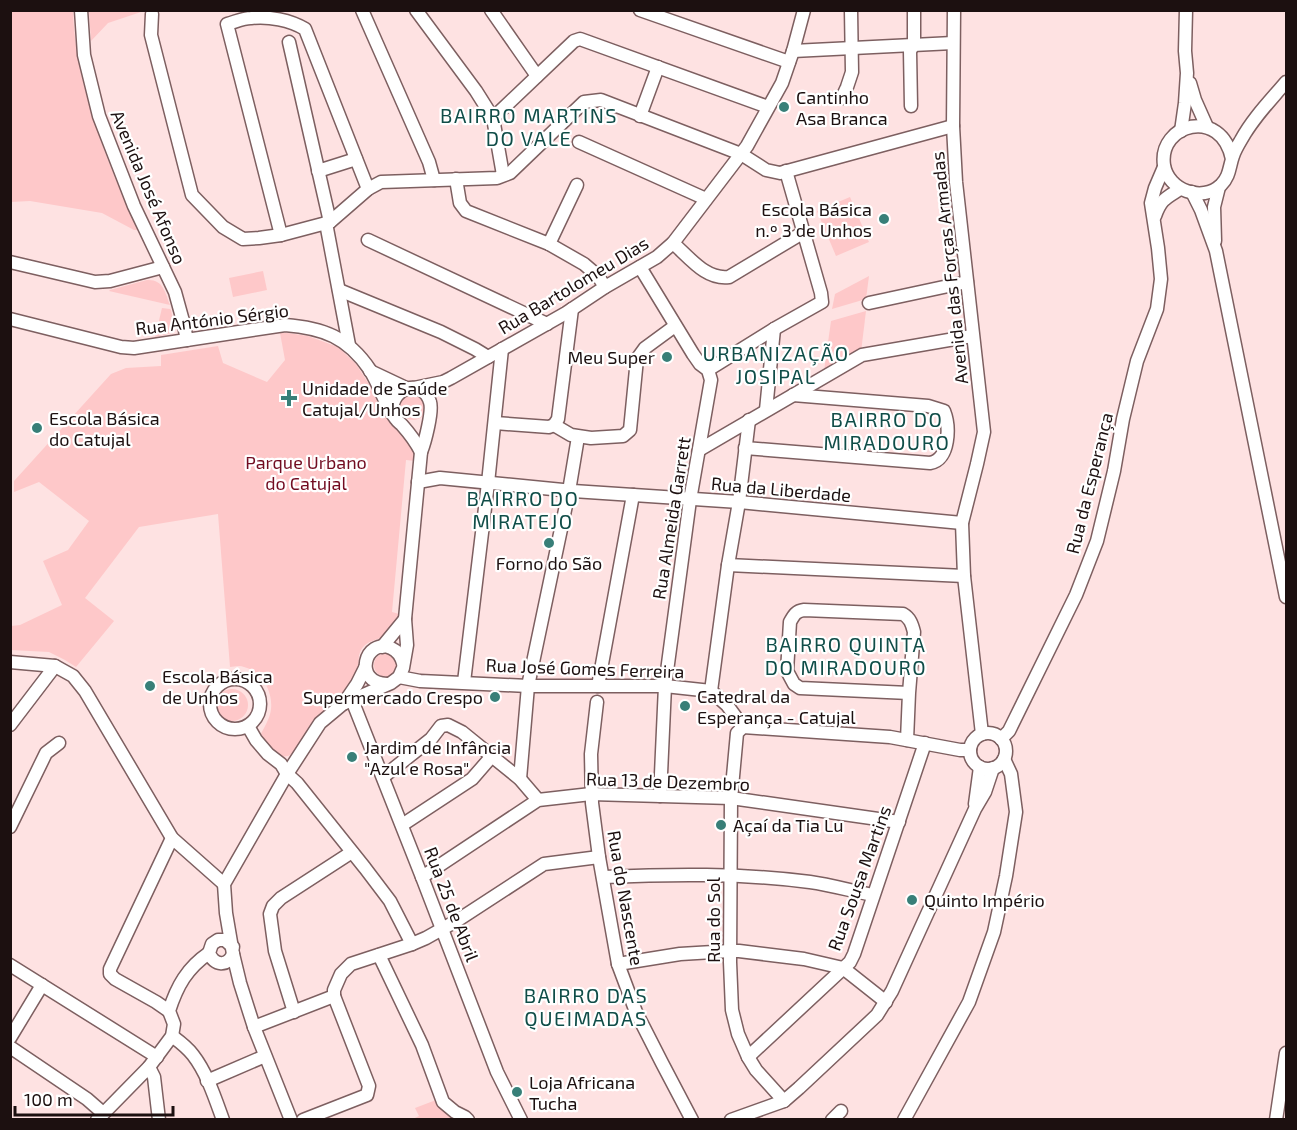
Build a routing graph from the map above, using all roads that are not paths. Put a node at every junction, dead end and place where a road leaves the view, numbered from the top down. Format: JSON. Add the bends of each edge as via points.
{"nodes":[{"id":1,"x":81,"y":10,"type":"edge"},
{"id":2,"x":362,"y":10,"type":"edge"},
{"id":3,"x":416,"y":10,"type":"edge"},
{"id":4,"x":491,"y":10,"type":"edge"},
{"id":5,"x":640,"y":10,"type":"edge"},
{"id":6,"x":804,"y":10,"type":"edge"},
{"id":7,"x":851,"y":10,"type":"edge"},
{"id":8,"x":914,"y":10,"type":"edge"},
{"id":9,"x":954,"y":10,"type":"edge"},
{"id":10,"x":1186,"y":10,"type":"edge"},
{"id":11,"x":152,"y":14,"type":"dead end"},
{"id":12,"x":289,"y":42,"type":"dead end"},
{"id":13,"x":953,"y":43,"type":"junction"},
{"id":14,"x":914,"y":44,"type":"junction"},
{"id":15,"x":853,"y":48,"type":"junction"},
{"id":16,"x":791,"y":56,"type":"junction"},
{"id":17,"x":658,"y":67,"type":"junction"},
{"id":18,"x":1187,"y":73,"type":"junction"},
{"id":19,"x":537,"y":76,"type":"junction"},
{"id":20,"x":1287,"y":82,"type":"edge"},
{"id":21,"x":842,"y":98,"type":"dead end"},
{"id":22,"x":910,"y":106,"type":"dead end"},
{"id":23,"x":768,"y":107,"type":"junction"},
{"id":24,"x":640,"y":116,"type":"junction"},
{"id":25,"x":493,"y":118,"type":"junction"},
{"id":26,"x":1251,"y":122,"type":"junction"},
{"id":27,"x":953,"y":126,"type":"junction"},
{"id":28,"x":1212,"y":129,"type":"junction"},
{"id":29,"x":1180,"y":130,"type":"junction"},
{"id":30,"x":579,"y":142,"type":"dead end"},
{"id":31,"x":741,"y":154,"type":"junction"},
{"id":32,"x":356,"y":159,"type":"junction"},
{"id":33,"x":1232,"y":159,"type":"junction"},
{"id":34,"x":1164,"y":167,"type":"junction"},
{"id":35,"x":318,"y":171,"type":"junction"},
{"id":36,"x":786,"y":171,"type":"junction"},
{"id":37,"x":504,"y":176,"type":"junction"},
{"id":38,"x":456,"y":179,"type":"junction"},
{"id":39,"x":434,"y":180,"type":"junction"},
{"id":40,"x":577,"y":185,"type":"dead end"},
{"id":41,"x":1219,"y":187,"type":"junction"},
{"id":42,"x":368,"y":189,"type":"junction"},
{"id":43,"x":1186,"y":190,"type":"junction"},
{"id":44,"x":706,"y":199,"type":"junction"},
{"id":45,"x":1154,"y":220,"type":"junction"},
{"id":46,"x":328,"y":223,"type":"junction"},
{"id":47,"x":804,"y":232,"type":"junction"},
{"id":48,"x":281,"y":235,"type":"junction"},
{"id":49,"x":368,"y":240,"type":"dead end"},
{"id":50,"x":674,"y":243,"type":"junction"},
{"id":51,"x":549,"y":244,"type":"junction"},
{"id":52,"x":1216,"y":251,"type":"junction"},
{"id":53,"x":10,"y":262,"type":"edge"},
{"id":54,"x":163,"y":267,"type":"junction"},
{"id":55,"x":640,"y":267,"type":"junction"},
{"id":56,"x":967,"y":282,"type":"junction"},
{"id":57,"x":605,"y":287,"type":"junction"},
{"id":58,"x":339,"y":290,"type":"junction"},
{"id":59,"x":869,"y":303,"type":"dead end"},
{"id":60,"x":572,"y":309,"type":"junction"},
{"id":61,"x":10,"y":319,"type":"edge"},
{"id":62,"x":547,"y":324,"type":"junction"},
{"id":63,"x":675,"y":326,"type":"junction"},
{"id":64,"x":774,"y":329,"type":"junction"},
{"id":65,"x":972,"y":336,"type":"junction"},
{"id":66,"x":187,"y":340,"type":"junction"},
{"id":67,"x":349,"y":345,"type":"junction"},
{"id":68,"x":502,"y":349,"type":"junction"},
{"id":69,"x":488,"y":357,"type":"junction"},
{"id":70,"x":370,"y":370,"type":"junction"},
{"id":71,"x":708,"y":370,"type":"junction"},
{"id":72,"x":443,"y":382,"type":"junction"},
{"id":73,"x":410,"y":388,"type":"junction"},
{"id":74,"x":793,"y":395,"type":"junction"},
{"id":75,"x":431,"y":402,"type":"junction"},
{"id":76,"x":766,"y":410,"type":"junction"},
{"id":77,"x":392,"y":412,"type":"junction"},
{"id":78,"x":429,"y":417,"type":"junction"},
{"id":79,"x":749,"y":420,"type":"junction"},
{"id":80,"x":495,"y":423,"type":"junction"},
{"id":81,"x":402,"y":424,"type":"junction"},
{"id":82,"x":554,"y":425,"type":"junction"},
{"id":83,"x":578,"y":437,"type":"junction"},
{"id":84,"x":745,"y":448,"type":"junction"},
{"id":85,"x":699,"y":450,"type":"junction"},
{"id":86,"x":421,"y":452,"type":"junction"},
{"id":87,"x":418,"y":482,"type":"junction"},
{"id":88,"x":488,"y":483,"type":"junction"},
{"id":89,"x":569,"y":491,"type":"junction"},
{"id":90,"x":633,"y":495,"type":"junction"},
{"id":91,"x":690,"y":500,"type":"junction"},
{"id":92,"x":738,"y":502,"type":"junction"},
{"id":93,"x":962,"y":523,"type":"junction"},
{"id":94,"x":728,"y":565,"type":"junction"},
{"id":95,"x":964,"y":576,"type":"junction"},
{"id":96,"x":1287,"y":597,"type":"edge"},
{"id":97,"x":405,"y":619,"type":"junction"},
{"id":98,"x":382,"y":647,"type":"junction"},
{"id":99,"x":10,"y":662,"type":"edge"},
{"id":100,"x":403,"y":663,"type":"junction"},
{"id":101,"x":55,"y":666,"type":"junction"},
{"id":102,"x":365,"y":668,"type":"junction"},
{"id":103,"x":399,"y":677,"type":"junction"},
{"id":104,"x":464,"y":682,"type":"junction"},
{"id":105,"x":387,"y":684,"type":"junction"},
{"id":106,"x":528,"y":686,"type":"junction"},
{"id":107,"x":598,"y":686,"type":"junction"},
{"id":108,"x":665,"y":686,"type":"junction"},
{"id":109,"x":711,"y":691,"type":"junction"},
{"id":110,"x":909,"y":693,"type":"junction"},
{"id":111,"x":348,"y":702,"type":"junction"},
{"id":112,"x":597,"y":702,"type":"dead end"},
{"id":113,"x":10,"y":725,"type":"edge"},
{"id":114,"x":248,"y":726,"type":"junction"},
{"id":115,"x":743,"y":727,"type":"junction"},
{"id":116,"x":982,"y":734,"type":"junction"},
{"id":117,"x":1001,"y":739,"type":"junction"},
{"id":118,"x":907,"y":740,"type":"junction"},
{"id":119,"x":59,"y":743,"type":"dead end"},
{"id":120,"x":925,"y":743,"type":"junction"},
{"id":121,"x":970,"y":750,"type":"junction"},
{"id":122,"x":492,"y":756,"type":"junction"},
{"id":123,"x":1004,"y":759,"type":"junction"},
{"id":124,"x":980,"y":767,"type":"junction"},
{"id":125,"x":993,"y":768,"type":"junction"},
{"id":126,"x":287,"y":774,"type":"junction"},
{"id":127,"x":383,"y":777,"type":"junction"},
{"id":128,"x":520,"y":779,"type":"junction"},
{"id":129,"x":591,"y":794,"type":"junction"},
{"id":130,"x":660,"y":796,"type":"junction"},
{"id":131,"x":731,"y":798,"type":"junction"},
{"id":132,"x":538,"y":800,"type":"junction"},
{"id":133,"x":975,"y":809,"type":"junction"},
{"id":134,"x":899,"y":822,"type":"junction"},
{"id":135,"x":402,"y":825,"type":"junction"},
{"id":136,"x":10,"y":827,"type":"edge"},
{"id":137,"x":172,"y":838,"type":"junction"},
{"id":138,"x":352,"y":852,"type":"junction"},
{"id":139,"x":599,"y":857,"type":"junction"},
{"id":140,"x":731,"y":875,"type":"junction"},
{"id":141,"x":422,"y":877,"type":"junction"},
{"id":142,"x":603,"y":878,"type":"junction"},
{"id":143,"x":224,"y":884,"type":"junction"},
{"id":144,"x":873,"y":896,"type":"junction"},
{"id":145,"x":226,"y":914,"type":"junction"},
{"id":146,"x":442,"y":928,"type":"junction"},
{"id":147,"x":218,"y":940,"type":"junction"},
{"id":148,"x":412,"y":944,"type":"junction"},
{"id":149,"x":233,"y":950,"type":"junction"},
{"id":150,"x":730,"y":951,"type":"junction"},
{"id":151,"x":209,"y":953,"type":"junction"},
{"id":152,"x":379,"y":955,"type":"junction"},
{"id":153,"x":223,"y":964,"type":"junction"},
{"id":154,"x":618,"y":964,"type":"junction"},
{"id":155,"x":10,"y":965,"type":"edge"},
{"id":156,"x":843,"y":968,"type":"junction"},
{"id":157,"x":240,"y":983,"type":"junction"},
{"id":158,"x":42,"y":985,"type":"junction"},
{"id":159,"x":334,"y":996,"type":"junction"},
{"id":160,"x":886,"y":1002,"type":"junction"},
{"id":161,"x":170,"y":1011,"type":"junction"},
{"id":162,"x":294,"y":1012,"type":"junction"},
{"id":163,"x":254,"y":1028,"type":"junction"},
{"id":164,"x":172,"y":1035,"type":"junction"},
{"id":165,"x":10,"y":1038,"type":"edge"},
{"id":166,"x":10,"y":1047,"type":"edge"},
{"id":167,"x":1287,"y":1053,"type":"edge"},
{"id":168,"x":266,"y":1056,"type":"junction"},
{"id":169,"x":158,"y":1057,"type":"junction"},
{"id":170,"x":748,"y":1057,"type":"junction"},
{"id":171,"x":149,"y":1067,"type":"junction"},
{"id":172,"x":207,"y":1081,"type":"junction"},
{"id":173,"x":784,"y":1101,"type":"junction"},
{"id":174,"x":99,"y":1118,"type":"edge"},
{"id":175,"x":159,"y":1119,"type":"edge"},
{"id":176,"x":223,"y":1119,"type":"edge"},
{"id":177,"x":291,"y":1119,"type":"edge"},
{"id":178,"x":303,"y":1119,"type":"edge"},
{"id":179,"x":468,"y":1119,"type":"edge"},
{"id":180,"x":521,"y":1119,"type":"edge"},
{"id":181,"x":692,"y":1119,"type":"edge"},
{"id":182,"x":731,"y":1119,"type":"edge"},
{"id":183,"x":904,"y":1119,"type":"edge"},
{"id":184,"x":1276,"y":1119,"type":"edge"}],
"edges":[{"from":1,"to":54,"type":"street","name":"Avenida José Afonso","via":[[84,55],[99,116]]},
{"from":2,"to":39,"type":"street"},
{"from":3,"to":25,"type":"street"},
{"from":4,"to":19,"type":"street"},
{"from":5,"to":16,"type":"street"},
{"from":6,"to":16,"type":"street","name":"Rua Bartolomeu Dias"},
{"from":7,"to":15,"type":"street"},
{"from":8,"to":14,"type":"street"},
{"from":9,"to":13,"type":"street","name":"Avenida das Forças Armadas"},
{"from":10,"to":18,"type":"street"},
{"from":11,"to":48,"type":"street","via":[[152,35],[192,195],[223,227],[243,238]]},
{"from":12,"to":35,"type":"street"},
{"from":13,"to":14,"type":"street"},
{"from":13,"to":27,"type":"street","name":"Avenida das Forças Armadas"},
{"from":14,"to":15,"type":"street"},
{"from":14,"to":22,"type":"street","via":[[910,51]]},
{"from":15,"to":16,"type":"street"},
{"from":15,"to":21,"type":"street","via":[[852,72]]},
{"from":16,"to":23,"type":"street","name":"Rua Bartolomeu Dias"},
{"from":17,"to":19,"type":"street","via":[[580,39]]},
{"from":17,"to":23,"type":"street"},
{"from":17,"to":24,"type":"street"},
{"from":18,"to":28,"type":"street","via":[[1195,100]]},
{"from":18,"to":29,"type":"street"},
{"from":19,"to":25,"type":"street"},
{"from":20,"to":26,"type":"street"},
{"from":23,"to":31,"type":"street","name":"Rua Bartolomeu Dias"},
{"from":24,"to":31,"type":"street"},
{"from":24,"to":37,"type":"street","via":[[601,100],[584,102]]},
{"from":25,"to":37,"type":"street"},
{"from":26,"to":28,"type":"street","via":[[1230,132]]},
{"from":26,"to":33,"type":"street"},
{"from":27,"to":36,"type":"street"},
{"from":27,"to":56,"type":"street","name":"Avenida das Forças Armadas"},
{"from":28,"to":29,"type":"street","via":[[1192,126]]},
{"from":28,"to":33,"type":"street","via":[[1230,147]]},
{"from":29,"to":34,"type":"street","via":[[1166,150]]},
{"from":30,"to":44,"type":"street"},
{"from":31,"to":36,"type":"street","via":[[766,170]]},
{"from":31,"to":44,"type":"street","name":"Rua Bartolomeu Dias"},
{"from":32,"to":35,"type":"street"},
{"from":32,"to":42,"type":"street"},
{"from":32,"to":48,"type":"street","via":[[305,29],[294,22],[271,19],[251,18],[227,24]]},
{"from":33,"to":41,"type":"street","via":[[1227,177]]},
{"from":34,"to":43,"type":"street","via":[[1170,179]]},
{"from":34,"to":45,"type":"street","name":"Rua da Esperança","via":[[1151,203]]},
{"from":35,"to":46,"type":"street"},
{"from":36,"to":47,"type":"street"},
{"from":37,"to":38,"type":"street"},
{"from":38,"to":39,"type":"street"},
{"from":38,"to":51,"type":"street","via":[[460,203],[466,211]]},
{"from":39,"to":42,"type":"street","via":[[381,182]]},
{"from":40,"to":51,"type":"street"},
{"from":41,"to":43,"type":"street","via":[[1200,194]]},
{"from":41,"to":52,"type":"street","via":[[1214,207]]},
{"from":42,"to":46,"type":"street"},
{"from":43,"to":45,"type":"street","via":[[1159,203]]},
{"from":43,"to":52,"type":"street","via":[[1201,210]]},
{"from":44,"to":50,"type":"street","name":"Rua Bartolomeu Dias"},
{"from":45,"to":117,"type":"street","name":"Rua da Esperança","via":[[1161,279],[1157,309],[1137,361],[1097,541],[1046,657],[1009,731]]},
{"from":46,"to":48,"type":"street"},
{"from":46,"to":58,"type":"street"},
{"from":47,"to":50,"type":"street","via":[[722,278],[707,273]]},
{"from":47,"to":64,"type":"street","via":[[822,302]]},
{"from":49,"to":62,"type":"street"},
{"from":50,"to":55,"type":"street","name":"Rua Bartolomeu Dias"},
{"from":51,"to":57,"type":"street","via":[[584,264]]},
{"from":52,"to":96,"type":"street"},
{"from":53,"to":54,"type":"street","via":[[95,282]]},
{"from":54,"to":66,"type":"street","name":"Avenida José Afonso","via":[[175,292]]},
{"from":55,"to":57,"type":"street","name":"Rua Bartolomeu Dias"},
{"from":55,"to":63,"type":"street"},
{"from":56,"to":59,"type":"street"},
{"from":56,"to":65,"type":"street","name":"Avenida das Forças Armadas"},
{"from":57,"to":60,"type":"street","name":"Rua Bartolomeu Dias"},
{"from":58,"to":67,"type":"street"},
{"from":58,"to":69,"type":"street"},
{"from":60,"to":62,"type":"street","name":"Rua Bartolomeu Dias"},
{"from":60,"to":82,"type":"street","via":[[558,419]]},
{"from":61,"to":66,"type":"street","name":"Rua António Sérgio","via":[[121,347]]},
{"from":62,"to":68,"type":"street","name":"Rua Bartolomeu Dias"},
{"from":63,"to":71,"type":"street"},
{"from":63,"to":83,"type":"street","via":[[645,348],[637,359],[630,430],[608,438]]},
{"from":64,"to":71,"type":"street"},
{"from":64,"to":76,"type":"street"},
{"from":65,"to":74,"type":"street","via":[[862,356]]},
{"from":65,"to":93,"type":"street","name":"Avenida das Forças Armadas","via":[[984,432]]},
{"from":66,"to":67,"type":"street","name":"Rua António Sérgio","via":[[302,326],[320,330]]},
{"from":67,"to":70,"type":"street","name":"Rua António Sérgio"},
{"from":68,"to":69,"type":"street","name":"Rua Bartolomeu Dias"},
{"from":68,"to":80,"type":"street"},
{"from":69,"to":72,"type":"street","name":"Rua Bartolomeu Dias"},
{"from":70,"to":73,"type":"street","name":"Rua António Sérgio"},
{"from":70,"to":77,"type":"street","name":"Rua António Sérgio"},
{"from":71,"to":85,"type":"street","name":"Rua Almeida Garrett","via":[[711,380]]},
{"from":72,"to":73,"type":"street","name":"Rua Bartolomeu Dias"},
{"from":72,"to":75,"type":"street","name":"Rua Bartolomeu Dias"},
{"from":73,"to":75,"type":"street","via":[[422,390]]},
{"from":73,"to":77,"type":"street","via":[[394,397]]},
{"from":74,"to":76,"type":"street"},
{"from":74,"to":84,"type":"street","via":[[928,406],[944,411],[948,421],[946,447],[940,458],[930,463]]},
{"from":75,"to":78,"type":"street"},
{"from":76,"to":79,"type":"street"},
{"from":77,"to":81,"type":"street"},
{"from":78,"to":81,"type":"street","via":[[417,427]]},
{"from":78,"to":86,"type":"street"},
{"from":79,"to":84,"type":"street"},
{"from":79,"to":85,"type":"street"},
{"from":80,"to":82,"type":"street"},
{"from":80,"to":88,"type":"street"},
{"from":81,"to":86,"type":"street"},
{"from":82,"to":83,"type":"street"},
{"from":83,"to":89,"type":"street"},
{"from":84,"to":92,"type":"street"},
{"from":85,"to":91,"type":"street","name":"Rua Almeida Garrett"},
{"from":86,"to":87,"type":"street"},
{"from":87,"to":88,"type":"street","name":"Rua da Liberdade","via":[[440,478]]},
{"from":87,"to":97,"type":"street"},
{"from":88,"to":89,"type":"street","name":"Rua da Liberdade"},
{"from":88,"to":104,"type":"street"},
{"from":89,"to":90,"type":"street","name":"Rua da Liberdade"},
{"from":89,"to":106,"type":"street"},
{"from":90,"to":91,"type":"street","name":"Rua da Liberdade"},
{"from":90,"to":107,"type":"street"},
{"from":91,"to":92,"type":"street","name":"Rua da Liberdade"},
{"from":91,"to":108,"type":"street","name":"Rua Almeida Garrett"},
{"from":92,"to":93,"type":"street","name":"Rua da Liberdade"},
{"from":92,"to":94,"type":"street"},
{"from":93,"to":95,"type":"street","name":"Avenida das Forças Armadas"},
{"from":94,"to":95,"type":"street"},
{"from":94,"to":109,"type":"street"},
{"from":95,"to":116,"type":"street","name":"Avenida das Forças Armadas"},
{"from":97,"to":98,"type":"street"},
{"from":97,"to":100,"type":"street","via":[[407,645]]},
{"from":98,"to":100,"type":"street","via":[[393,649]]},
{"from":98,"to":102,"type":"street","via":[[371,652]]},
{"from":99,"to":101,"type":"street"},
{"from":100,"to":103,"type":"street"},
{"from":101,"to":113,"type":"street"},
{"from":101,"to":137,"type":"street","via":[[73,676],[85,691]]},
{"from":102,"to":105,"type":"street","via":[[375,682]]},
{"from":102,"to":111,"type":"street"},
{"from":103,"to":104,"type":"street","name":"Rua José Gomes Ferreira"},
{"from":103,"to":105,"type":"street"},
{"from":104,"to":106,"type":"street","name":"Rua José Gomes Ferreira"},
{"from":105,"to":111,"type":"street"},
{"from":106,"to":107,"type":"street","name":"Rua José Gomes Ferreira"},
{"from":106,"to":128,"type":"street"},
{"from":107,"to":108,"type":"street","name":"Rua José Gomes Ferreira"},
{"from":108,"to":109,"type":"street","name":"Rua José Gomes Ferreira"},
{"from":108,"to":130,"type":"street","name":"Rua Almeida Garrett"},
{"from":109,"to":115,"type":"street"},
{"from":110,"to":110,"type":"street","via":[[914,632],[908,617],[797,611],[790,622],[788,671],[794,684],[800,688]]},
{"from":110,"to":118,"type":"street"},
{"from":111,"to":126,"type":"street","via":[[320,723]]},
{"from":111,"to":127,"type":"street","name":"Rua 25 de Abril"},
{"from":112,"to":129,"type":"street","name":"Rua do Nascente"},
{"from":114,"to":114,"type":"street","via":[[259,714],[260,698],[251,684],[227,680],[214,690],[210,706],[213,714],[224,727]]},
{"from":114,"to":126,"type":"street"},
{"from":115,"to":118,"type":"street"},
{"from":115,"to":131,"type":"street","name":"Rua do Sol","via":[[737,734]]},
{"from":116,"to":117,"type":"street","via":[[992,733]]},
{"from":116,"to":121,"type":"street","via":[[973,740]]},
{"from":117,"to":123,"type":"street"},
{"from":118,"to":120,"type":"street"},
{"from":119,"to":136,"type":"street","via":[[46,753]]},
{"from":120,"to":121,"type":"street"},
{"from":120,"to":134,"type":"street","name":"Rua Sousa Martins"},
{"from":121,"to":124,"type":"street","via":[[972,760]]},
{"from":122,"to":127,"type":"street","via":[[462,732],[441,726],[431,739]]},
{"from":122,"to":128,"type":"street"},
{"from":122,"to":135,"type":"street","via":[[472,779]]},
{"from":123,"to":125,"type":"street"},
{"from":123,"to":183,"type":"street","via":[[1011,774],[1016,812],[994,932],[969,1002]]},
{"from":124,"to":125,"type":"street"},
{"from":124,"to":133,"type":"street"},
{"from":125,"to":133,"type":"street"},
{"from":126,"to":138,"type":"street"},
{"from":126,"to":143,"type":"street"},
{"from":127,"to":135,"type":"street","name":"Rua 25 de Abril"},
{"from":128,"to":132,"type":"street"},
{"from":129,"to":130,"type":"street","name":"Rua 13 de Dezembro"},
{"from":129,"to":132,"type":"street","name":"Rua 13 de Dezembro"},
{"from":129,"to":139,"type":"street","name":"Rua do Nascente"},
{"from":130,"to":131,"type":"street","name":"Rua 13 de Dezembro"},
{"from":131,"to":134,"type":"street","name":"Rua 13 de Dezembro"},
{"from":131,"to":140,"type":"street","name":"Rua do Sol"},
{"from":132,"to":141,"type":"street","name":"Rua 13 de Dezembro"},
{"from":133,"to":160,"type":"street"},
{"from":134,"to":144,"type":"street","name":"Rua Sousa Martins"},
{"from":135,"to":141,"type":"street","name":"Rua 25 de Abril"},
{"from":137,"to":143,"type":"street"},
{"from":137,"to":161,"type":"street","via":[[110,969],[115,979]]},
{"from":138,"to":148,"type":"street","via":[[390,901]]},
{"from":138,"to":162,"type":"street","via":[[281,898],[270,914],[275,951]]},
{"from":139,"to":142,"type":"street","name":"Rua do Nascente"},
{"from":139,"to":146,"type":"street","via":[[544,864]]},
{"from":140,"to":142,"type":"street"},
{"from":140,"to":144,"type":"street","via":[[812,883]]},
{"from":140,"to":150,"type":"street","name":"Rua do Sol"},
{"from":141,"to":146,"type":"street","name":"Rua 25 de Abril"},
{"from":142,"to":154,"type":"street","name":"Rua do Nascente"},
{"from":143,"to":145,"type":"street"},
{"from":144,"to":156,"type":"street","name":"Rua Sousa Martins","via":[[854,954]]},
{"from":145,"to":147,"type":"street"},
{"from":145,"to":149,"type":"street"},
{"from":146,"to":148,"type":"street"},
{"from":146,"to":180,"type":"street","name":"Rua 25 de Abril","via":[[497,1072]]},
{"from":147,"to":149,"type":"street","via":[[228,941]]},
{"from":147,"to":151,"type":"street"},
{"from":148,"to":152,"type":"street"},
{"from":149,"to":153,"type":"street","via":[[230,960]]},
{"from":149,"to":157,"type":"street"},
{"from":150,"to":154,"type":"street"},
{"from":150,"to":156,"type":"street","via":[[804,959]]},
{"from":150,"to":170,"type":"street","name":"Rua do Sol","via":[[732,1010]]},
{"from":151,"to":153,"type":"street","via":[[213,960]]},
{"from":151,"to":161,"type":"street","via":[[182,980]]},
{"from":152,"to":159,"type":"street","via":[[351,964],[341,974]]},
{"from":152,"to":179,"type":"street","via":[[422,1045],[442,1102]]},
{"from":153,"to":157,"type":"street"},
{"from":154,"to":181,"type":"street","name":"Rua do Nascente","via":[[636,1012]]},
{"from":155,"to":158,"type":"street"},
{"from":156,"to":160,"type":"street"},
{"from":156,"to":170,"type":"street","name":"Rua Sousa Martins"},
{"from":157,"to":163,"type":"street"},
{"from":158,"to":165,"type":"street"},
{"from":158,"to":169,"type":"street"},
{"from":159,"to":162,"type":"street"},
{"from":159,"to":178,"type":"street","via":[[369,1086],[367,1095]]},
{"from":160,"to":173,"type":"street","via":[[877,1015]]},
{"from":161,"to":164,"type":"street"},
{"from":162,"to":163,"type":"street"},
{"from":163,"to":168,"type":"street"},
{"from":164,"to":169,"type":"street"},
{"from":164,"to":172,"type":"street","via":[[195,1057]]},
{"from":166,"to":174,"type":"street","via":[[87,1099]]},
{"from":167,"to":184,"type":"street"},
{"from":168,"to":172,"type":"street"},
{"from":168,"to":177,"type":"street"},
{"from":169,"to":171,"type":"street"},
{"from":170,"to":173,"type":"street","name":"Rua do Sol"},
{"from":171,"to":174,"type":"street"},
{"from":171,"to":175,"type":"street","via":[[154,1077]]},
{"from":172,"to":176,"type":"street"},
{"from":173,"to":182,"type":"street"}]}
